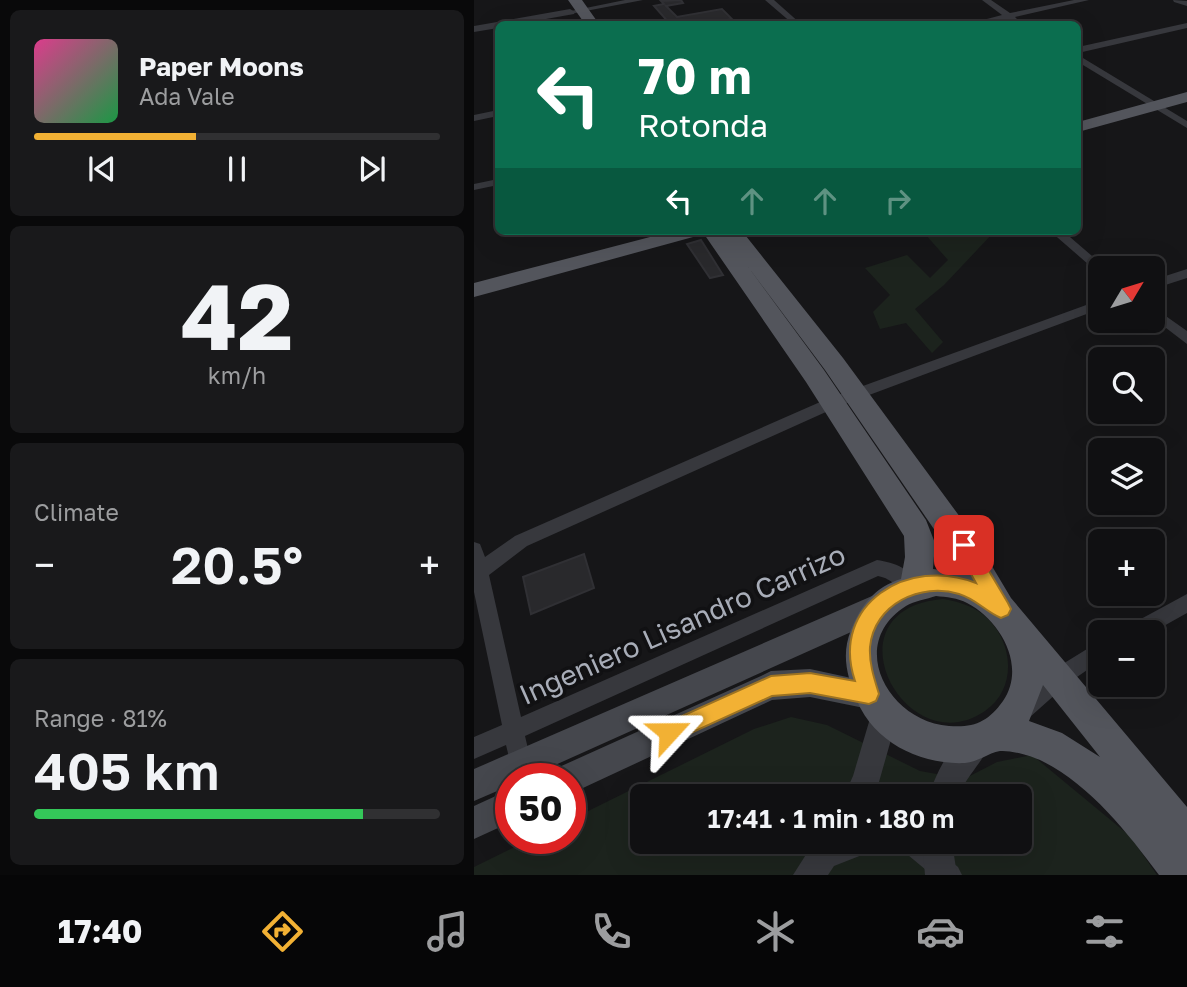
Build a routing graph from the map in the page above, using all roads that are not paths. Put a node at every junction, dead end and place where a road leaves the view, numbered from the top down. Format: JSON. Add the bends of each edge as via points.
{"nodes":[{"id":1,"x":639,"y":0,"type":"edge"},
{"id":2,"x":769,"y":0,"type":"edge"},
{"id":3,"x":986,"y":0,"type":"edge"},
{"id":4,"x":1085,"y":0,"type":"edge"},
{"id":5,"x":1178,"y":0,"type":"edge"},
{"id":6,"x":572,"y":5,"type":"edge"},
{"id":7,"x":1187,"y":5,"type":"edge"},
{"id":8,"x":1010,"y":17,"type":"junction"},
{"id":9,"x":507,"y":21,"type":"edge"},
{"id":10,"x":589,"y":21,"type":"edge"},
{"id":11,"x":794,"y":21,"type":"edge"},
{"id":12,"x":988,"y":21,"type":"edge"},
{"id":13,"x":1017,"y":21,"type":"edge"},
{"id":14,"x":495,"y":24,"type":"edge"},
{"id":15,"x":1187,"y":25,"type":"edge"},
{"id":16,"x":474,"y":29,"type":"edge"},
{"id":17,"x":1081,"y":49,"type":"edge"},
{"id":18,"x":1081,"y":60,"type":"edge"},
{"id":19,"x":1187,"y":87,"type":"edge"},
{"id":20,"x":1187,"y":97,"type":"edge"},
{"id":21,"x":1149,"y":102,"type":"junction"},
{"id":22,"x":495,"y":114,"type":"edge"},
{"id":23,"x":1081,"y":116,"type":"edge"},
{"id":24,"x":474,"y":118,"type":"edge"},
{"id":25,"x":1187,"y":125,"type":"edge"},
{"id":26,"x":1081,"y":126,"type":"edge"},
{"id":27,"x":495,"y":183,"type":"edge"},
{"id":28,"x":474,"y":187,"type":"edge"},
{"id":29,"x":641,"y":235,"type":"edge"},
{"id":30,"x":681,"y":235,"type":"edge"},
{"id":31,"x":715,"y":235,"type":"edge"},
{"id":32,"x":735,"y":235,"type":"edge"},
{"id":33,"x":1061,"y":235,"type":"edge"},
{"id":34,"x":1088,"y":258,"type":"edge"},
{"id":35,"x":1187,"y":273,"type":"edge"},
{"id":36,"x":474,"y":278,"type":"edge"},
{"id":37,"x":1165,"y":281,"type":"edge"},
{"id":38,"x":474,"y":290,"type":"edge"},
{"id":39,"x":1088,"y":308,"type":"edge"},
{"id":40,"x":1165,"y":321,"type":"edge"},
{"id":41,"x":1187,"y":339,"type":"edge"},
{"id":42,"x":843,"y":399,"type":"junction"},
{"id":43,"x":474,"y":550,"type":"edge"},
{"id":44,"x":477,"y":574,"type":"edge"},
{"id":45,"x":912,"y":585,"type":"junction"},
{"id":46,"x":1187,"y":603,"type":"edge"},
{"id":47,"x":879,"y":606,"type":"junction"},
{"id":48,"x":1008,"y":617,"type":"junction"},
{"id":49,"x":1157,"y":620,"type":"edge"},
{"id":50,"x":1088,"y":658,"type":"edge"},
{"id":51,"x":1060,"y":677,"type":"junction"},
{"id":52,"x":877,"y":705,"type":"junction"},
{"id":53,"x":514,"y":730,"type":"junction"},
{"id":54,"x":996,"y":731,"type":"junction"},
{"id":55,"x":474,"y":748,"type":"edge"},
{"id":56,"x":520,"y":763,"type":"edge"},
{"id":57,"x":539,"y":763,"type":"edge"},
{"id":58,"x":586,"y":771,"type":"edge"},
{"id":59,"x":495,"y":779,"type":"edge"},
{"id":60,"x":868,"y":784,"type":"edge"},
{"id":61,"x":948,"y":784,"type":"edge"},
{"id":62,"x":474,"y":785,"type":"edge"},
{"id":63,"x":495,"y":813,"type":"edge"},
{"id":64,"x":474,"y":823,"type":"edge"},
{"id":65,"x":1187,"y":837,"type":"edge"},
{"id":66,"x":927,"y":854,"type":"edge"},
{"id":67,"x":942,"y":865,"type":"edge"},
{"id":68,"x":1183,"y":875,"type":"edge"}],
"edges":[{"from":1,"to":6,"type":"street"},
{"from":2,"to":11,"type":"street"},
{"from":3,"to":8,"type":"street"},
{"from":4,"to":8,"type":"street"},
{"from":5,"to":7,"type":"street"},
{"from":6,"to":9,"type":"street"},
{"from":6,"to":10,"type":"main road"},
{"from":8,"to":12,"type":"street"},
{"from":8,"to":13,"type":"street"},
{"from":14,"to":16,"type":"street"},
{"from":15,"to":17,"type":"street"},
{"from":18,"to":21,"type":"street"},
{"from":19,"to":21,"type":"main road"},
{"from":20,"to":21,"type":"main road"},
{"from":21,"to":23,"type":"main road"},
{"from":21,"to":25,"type":"street"},
{"from":21,"to":26,"type":"main road"},
{"from":22,"to":24,"type":"street"},
{"from":27,"to":28,"type":"street"},
{"from":29,"to":36,"type":"main road"},
{"from":30,"to":38,"type":"main road"},
{"from":31,"to":42,"type":"main road"},
{"from":32,"to":42,"type":"main road","via":[[834,364]]},
{"from":33,"to":34,"type":"street"},
{"from":35,"to":37,"type":"street"},
{"from":39,"to":42,"type":"street"},
{"from":40,"to":41,"type":"street"},
{"from":42,"to":44,"type":"street","via":[[521,541]]},
{"from":42,"to":45,"type":"main road","via":[[918,535],[921,556]]},
{"from":42,"to":48,"type":"main road","via":[[964,545]]},
{"from":43,"to":44,"type":"street"},
{"from":44,"to":53,"type":"street"},
{"from":45,"to":47,"type":"main road"},
{"from":45,"to":48,"type":"main road","via":[[959,585],[982,594]]},
{"from":45,"to":53,"type":"street","name":"Ingeniero Lisandro Carrizo","via":[[894,572],[877,568]]},
{"from":46,"to":49,"type":"street"},
{"from":47,"to":52,"type":"main road","via":[[860,646],[861,670]]},
{"from":47,"to":57,"type":"main road"},
{"from":48,"to":51,"type":"main road"},
{"from":48,"to":54,"type":"main road","via":[[1026,648],[1030,671],[1026,695]]},
{"from":50,"to":51,"type":"street"},
{"from":51,"to":54,"type":"street"},
{"from":51,"to":65,"type":"main road"},
{"from":52,"to":54,"type":"main road","via":[[903,732],[927,743],[952,747]]},
{"from":52,"to":58,"type":"main road","via":[[810,683],[771,686]]},
{"from":52,"to":60,"type":"street"},
{"from":53,"to":55,"type":"street","name":"Ingeniero Lisandro Carrizo"},
{"from":53,"to":56,"type":"street"},
{"from":54,"to":61,"type":"street","via":[[954,770]]},
{"from":54,"to":68,"type":"main road","via":[[1055,747],[1111,788]]},
{"from":59,"to":62,"type":"main road"},
{"from":63,"to":64,"type":"main road"},
{"from":66,"to":67,"type":"street"}]}
